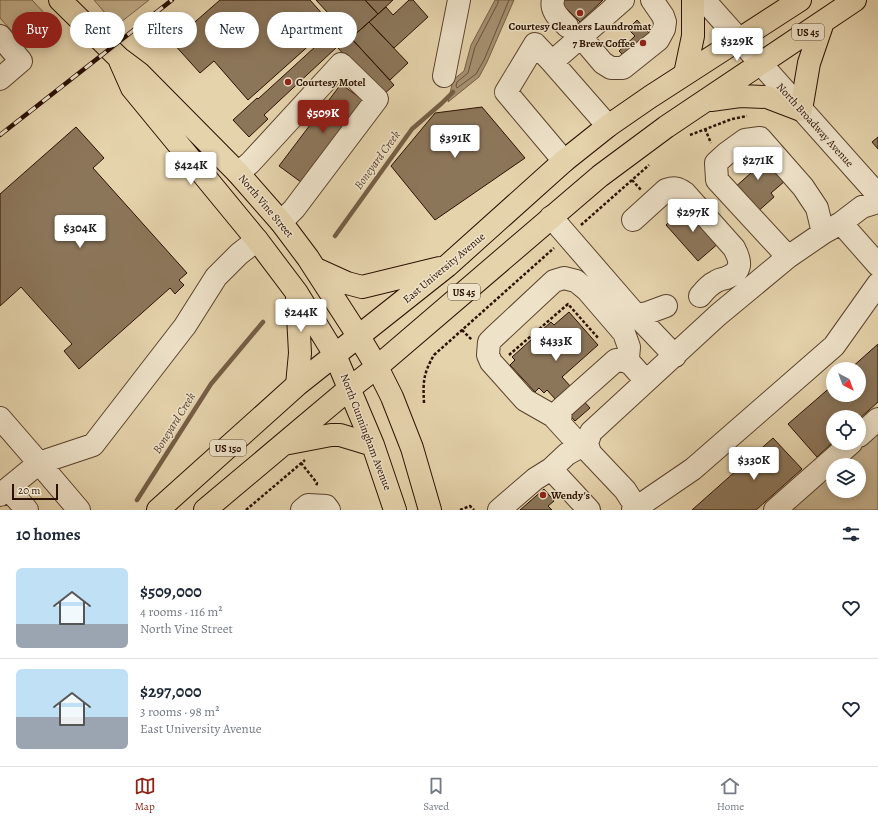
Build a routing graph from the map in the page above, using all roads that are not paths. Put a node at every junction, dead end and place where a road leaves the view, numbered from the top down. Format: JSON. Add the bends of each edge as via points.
{"nodes":[{"id":1,"x":60,"y":0,"type":"edge"},
{"id":2,"x":459,"y":0,"type":"edge"},
{"id":3,"x":553,"y":0,"type":"edge"},
{"id":4,"x":623,"y":0,"type":"edge"},
{"id":5,"x":652,"y":0,"type":"edge"},
{"id":6,"x":693,"y":0,"type":"edge"},
{"id":7,"x":704,"y":0,"type":"edge"},
{"id":8,"x":800,"y":0,"type":"edge"},
{"id":9,"x":855,"y":0,"type":"edge"},
{"id":10,"x":824,"y":22,"type":"junction"},
{"id":11,"x":574,"y":32,"type":"junction"},
{"id":12,"x":0,"y":36,"type":"edge"},
{"id":13,"x":739,"y":39,"type":"junction"},
{"id":14,"x":119,"y":58,"type":"junction"},
{"id":15,"x":552,"y":62,"type":"junction"},
{"id":16,"x":761,"y":64,"type":"junction"},
{"id":17,"x":685,"y":74,"type":"junction"},
{"id":18,"x":444,"y":76,"type":"dead end"},
{"id":19,"x":0,"y":79,"type":"edge"},
{"id":20,"x":704,"y":101,"type":"junction"},
{"id":21,"x":801,"y":110,"type":"junction"},
{"id":22,"x":608,"y":126,"type":"junction"},
{"id":23,"x":564,"y":162,"type":"junction"},
{"id":24,"x":238,"y":173,"type":"junction"},
{"id":25,"x":878,"y":195,"type":"edge"},
{"id":26,"x":878,"y":202,"type":"edge"},
{"id":27,"x":551,"y":217,"type":"junction"},
{"id":28,"x":633,"y":220,"type":"dead end"},
{"id":29,"x":281,"y":222,"type":"junction"},
{"id":30,"x":832,"y":228,"type":"junction"},
{"id":31,"x":257,"y":240,"type":"junction"},
{"id":32,"x":788,"y":257,"type":"junction"},
{"id":33,"x":447,"y":266,"type":"junction"},
{"id":34,"x":878,"y":266,"type":"edge"},
{"id":35,"x":316,"y":269,"type":"junction"},
{"id":36,"x":878,"y":284,"type":"edge"},
{"id":37,"x":297,"y":293,"type":"junction"},
{"id":38,"x":666,"y":306,"type":"dead end"},
{"id":39,"x":636,"y":315,"type":"junction"},
{"id":40,"x":718,"y":316,"type":"junction"},
{"id":41,"x":358,"y":337,"type":"junction"},
{"id":42,"x":335,"y":355,"type":"junction"},
{"id":43,"x":675,"y":356,"type":"junction"},
{"id":44,"x":630,"y":363,"type":"junction"},
{"id":45,"x":377,"y":367,"type":"junction"},
{"id":46,"x":646,"y":381,"type":"junction"},
{"id":47,"x":297,"y":385,"type":"junction"},
{"id":48,"x":350,"y":388,"type":"junction"},
{"id":49,"x":0,"y":418,"type":"edge"},
{"id":50,"x":878,"y":419,"type":"edge"},
{"id":51,"x":560,"y":423,"type":"junction"},
{"id":52,"x":866,"y":430,"type":"edge"},
{"id":53,"x":587,"y":443,"type":"junction"},
{"id":54,"x":283,"y":444,"type":"junction"},
{"id":55,"x":373,"y":445,"type":"junction"},
{"id":56,"x":843,"y":450,"type":"edge"},
{"id":57,"x":39,"y":463,"type":"junction"},
{"id":58,"x":551,"y":469,"type":"junction"},
{"id":59,"x":4,"y":492,"type":"edge"},
{"id":60,"x":635,"y":509,"type":"edge"},
{"id":61,"x":27,"y":510,"type":"edge"},
{"id":62,"x":79,"y":510,"type":"edge"},
{"id":63,"x":158,"y":510,"type":"edge"},
{"id":64,"x":205,"y":510,"type":"edge"},
{"id":65,"x":302,"y":510,"type":"edge"},
{"id":66,"x":329,"y":510,"type":"edge"},
{"id":67,"x":395,"y":510,"type":"edge"},
{"id":68,"x":430,"y":510,"type":"edge"},
{"id":69,"x":499,"y":510,"type":"edge"},
{"id":70,"x":589,"y":510,"type":"edge"},
{"id":71,"x":775,"y":510,"type":"edge"}],
"edges":[{"from":1,"to":14,"type":"main road","name":"North Vine Street"},
{"from":2,"to":18,"type":"street"},
{"from":3,"to":11,"type":"street","via":[[551,5],[554,12]]},
{"from":4,"to":11,"type":"street"},
{"from":5,"to":11,"type":"street","via":[[663,16],[664,30],[658,40],[623,68],[610,68]]},
{"from":6,"to":17,"type":"main road","via":[[694,36]]},
{"from":7,"to":13,"type":"street","name":"North Broadway Avenue"},
{"from":8,"to":13,"type":"main road","number":"US 45"},
{"from":9,"to":10,"type":"main road","number":"US 45"},
{"from":10,"to":16,"type":"main road","number":"US 45"},
{"from":10,"to":21,"type":"main road","via":[[809,63]]},
{"from":11,"to":15,"type":"street"},
{"from":12,"to":19,"type":"street","via":[[21,61]]},
{"from":13,"to":16,"type":"street","name":"North Broadway Avenue"},
{"from":13,"to":17,"type":"main road","name":"East University Avenue","number":"US 45"},
{"from":14,"to":24,"type":"main road","name":"North Vine Street","via":[[139,73]]},
{"from":14,"to":31,"type":"main road","name":"North Vine Street","via":[[132,88]]},
{"from":15,"to":22,"type":"street"},
{"from":15,"to":23,"type":"street","via":[[535,44],[506,92]]},
{"from":16,"to":20,"type":"main road","number":"US 45"},
{"from":16,"to":21,"type":"street","name":"North Broadway Avenue"},
{"from":17,"to":22,"type":"main road","name":"East University Avenue","number":"US 45"},
{"from":20,"to":21,"type":"main road","via":[[740,96],[767,97]]},
{"from":20,"to":27,"type":"main road","number":"US 45","via":[[600,176]]},
{"from":21,"to":25,"type":"street","name":"North Broadway Avenue"},
{"from":22,"to":23,"type":"main road","name":"East University Avenue","number":"US 45"},
{"from":23,"to":33,"type":"main road","name":"East University Avenue","number":"US 45"},
{"from":24,"to":29,"type":"main road","name":"North Vine Street"},
{"from":24,"to":29,"type":"street","via":[[341,64],[377,99],[294,210]]},
{"from":26,"to":30,"type":"street","via":[[862,207]]},
{"from":27,"to":39,"type":"street"},
{"from":27,"to":45,"type":"main road","number":"US 45"},
{"from":28,"to":40,"type":"street","via":[[666,190],[679,189],[729,242],[739,257],[740,264],[737,270],[732,276],[695,291]]},
{"from":29,"to":35,"type":"main road","name":"North Vine Street"},
{"from":30,"to":32,"type":"street"},
{"from":30,"to":32,"type":"street","via":[[803,187],[760,138],[745,140],[716,163],[717,180]]},
{"from":30,"to":34,"type":"street"},
{"from":31,"to":37,"type":"main road","name":"North Vine Street"},
{"from":31,"to":57,"type":"street","via":[[216,277],[186,326],[93,445]]},
{"from":32,"to":40,"type":"street"},
{"from":33,"to":35,"type":"main road","via":[[362,286],[347,283]]},
{"from":33,"to":41,"type":"main road","name":"East University Avenue","number":"US 45"},
{"from":35,"to":41,"type":"main road","name":"North Vine Street"},
{"from":36,"to":60,"type":"street","via":[[834,346],[693,469]]},
{"from":37,"to":42,"type":"main road","name":"North Vine Street"},
{"from":37,"to":47,"type":"main road","via":[[300,353]]},
{"from":38,"to":39,"type":"street"},
{"from":39,"to":43,"type":"street"},
{"from":40,"to":43,"type":"street"},
{"from":41,"to":42,"type":"main road","name":"East University Avenue","number":"US 45"},
{"from":41,"to":45,"type":"main road"},
{"from":42,"to":47,"type":"main road","name":"East University Avenue","number":"US 150"},
{"from":42,"to":48,"type":"main road","name":"North Cunningham Avenue"},
{"from":43,"to":46,"type":"street"},
{"from":44,"to":46,"type":"street"},
{"from":44,"to":51,"type":"street","via":[[616,360],[561,409]]},
{"from":44,"to":51,"type":"street","via":[[629,347],[624,333],[587,290],[576,281],[564,278],[554,281],[489,342],[488,355],[491,362],[525,400],[553,416]]},
{"from":45,"to":48,"type":"main road","number":"US 150"},
{"from":45,"to":68,"type":"main road","via":[[412,448]]},
{"from":46,"to":53,"type":"street","via":[[591,432]]},
{"from":47,"to":63,"type":"main road","name":"East University Avenue","number":"US 150"},
{"from":48,"to":54,"type":"main road","number":"US 150"},
{"from":48,"to":55,"type":"main road","name":"North Cunningham Avenue"},
{"from":49,"to":57,"type":"street"},
{"from":50,"to":52,"type":"street"},
{"from":51,"to":53,"type":"street","via":[[574,439]]},
{"from":53,"to":58,"type":"street","via":[[567,454]]},
{"from":53,"to":60,"type":"street","via":[[590,453],[624,490]]},
{"from":54,"to":55,"type":"main road","via":[[340,435]]},
{"from":54,"to":64,"type":"main road","number":"US 150"},
{"from":55,"to":67,"type":"main road","name":"North Cunningham Avenue"},
{"from":56,"to":71,"type":"street"},
{"from":57,"to":59,"type":"street"},
{"from":57,"to":62,"type":"street"},
{"from":58,"to":69,"type":"street","via":[[535,479]]},
{"from":58,"to":70,"type":"street"},
{"from":59,"to":61,"type":"street"},
{"from":65,"to":66,"type":"street","via":[[308,505],[326,506]]}]}
